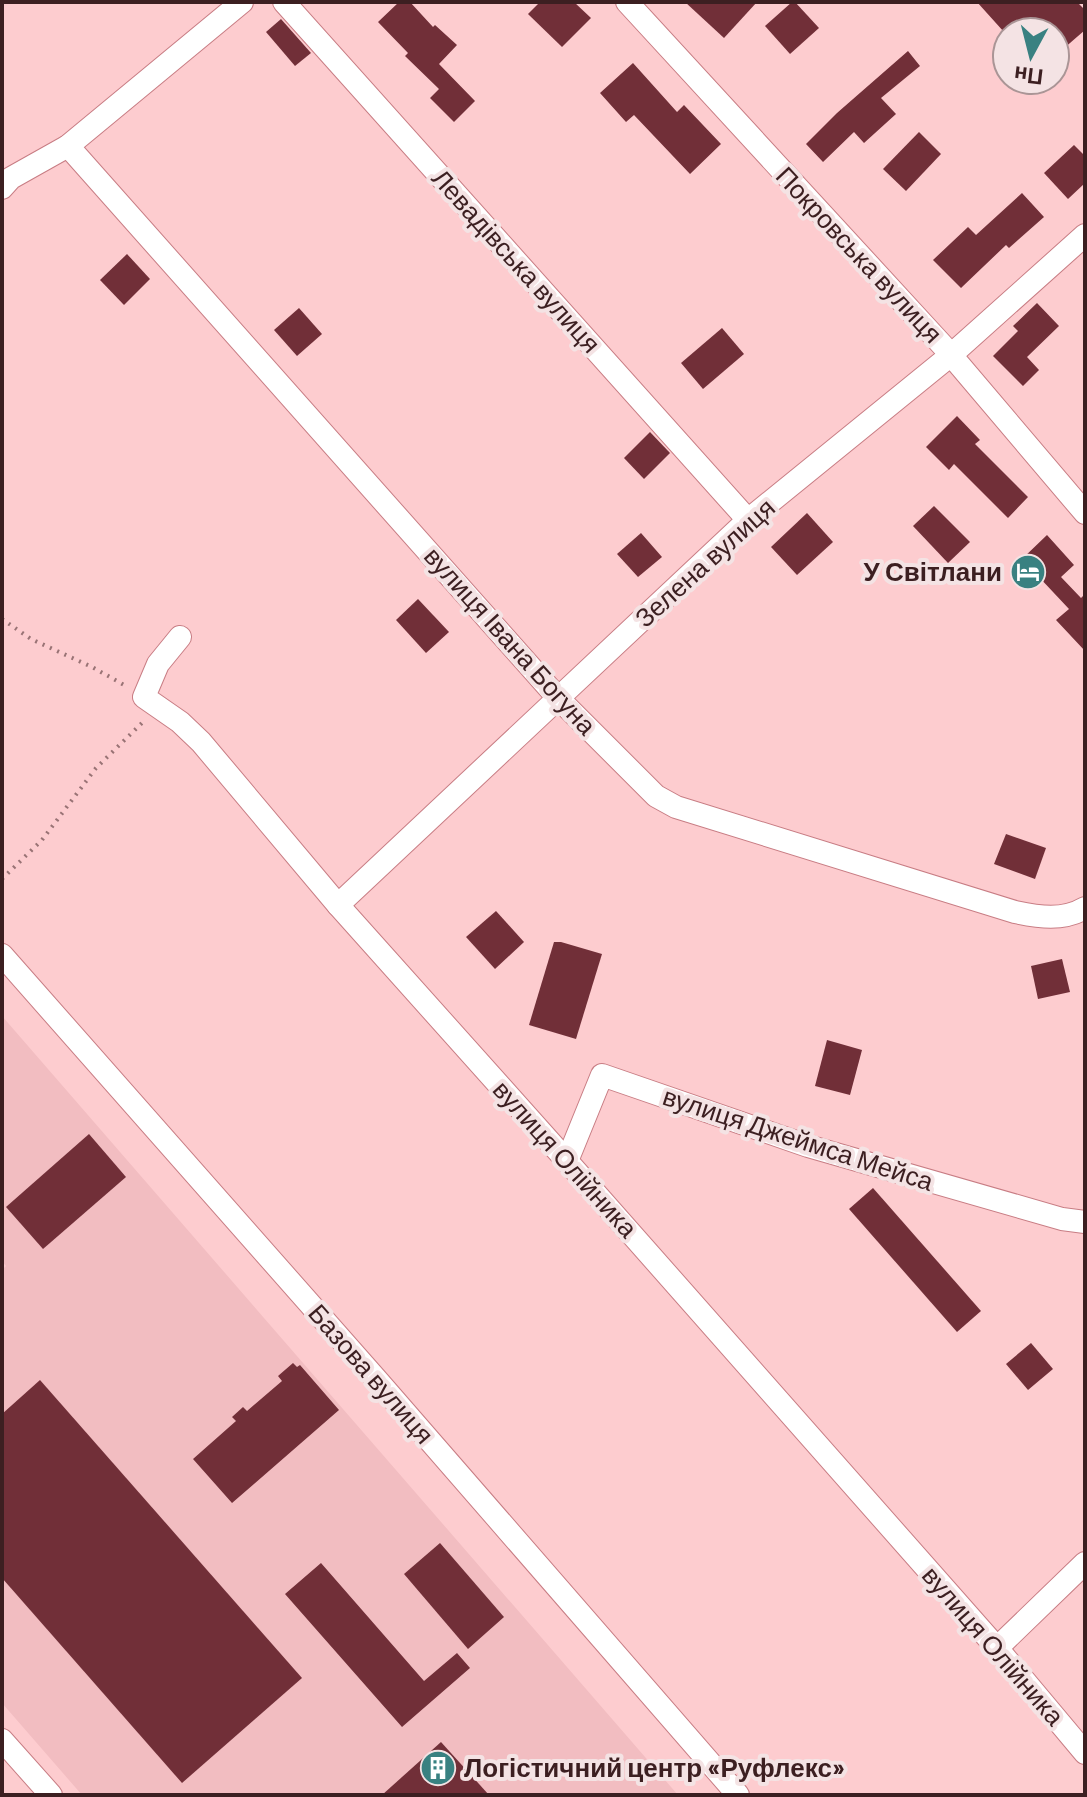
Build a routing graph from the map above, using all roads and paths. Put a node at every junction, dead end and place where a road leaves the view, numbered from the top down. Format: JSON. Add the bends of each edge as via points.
{"nodes":[{"id":1,"x":242,"y":2,"type":"edge"},
{"id":2,"x":284,"y":2,"type":"edge"},
{"id":3,"x":627,"y":2,"type":"edge"},
{"id":4,"x":68,"y":146,"type":"junction"},
{"id":5,"x":2,"y":188,"type":"edge"},
{"id":6,"x":1085,"y":235,"type":"edge"},
{"id":7,"x":951,"y":355,"type":"junction"},
{"id":8,"x":1085,"y":513,"type":"edge"},
{"id":9,"x":748,"y":520,"type":"junction"},
{"id":10,"x":2,"y":619,"type":"edge"},
{"id":11,"x":180,"y":637,"type":"dead end"},
{"id":12,"x":558,"y":698,"type":"junction"},
{"id":13,"x":150,"y":701,"type":"junction"},
{"id":14,"x":2,"y":879,"type":"edge"},
{"id":15,"x":338,"y":905,"type":"junction"},
{"id":16,"x":1085,"y":908,"type":"edge"},
{"id":17,"x":2,"y":955,"type":"edge"},
{"id":18,"x":567,"y":1161,"type":"junction"},
{"id":19,"x":1085,"y":1222,"type":"edge"},
{"id":20,"x":1085,"y":1563,"type":"edge"},
{"id":21,"x":997,"y":1648,"type":"junction"},
{"id":22,"x":2,"y":1740,"type":"edge"},
{"id":23,"x":1085,"y":1753,"type":"edge"},
{"id":24,"x":51,"y":1795,"type":"edge"},
{"id":25,"x":738,"y":1795,"type":"edge"}],
"edges":[{"from":1,"to":4,"type":"street"},
{"from":2,"to":9,"type":"street","name":"Левадівська вулиця"},
{"from":3,"to":7,"type":"street","name":"Покровська вулиця"},
{"from":4,"to":5,"type":"street"},
{"from":4,"to":12,"type":"street","name":"вулиця Івана Богуна"},
{"from":6,"to":7,"type":"street","name":"Зелена вулиця"},
{"from":7,"to":8,"type":"street","name":"Покровська вулиця"},
{"from":7,"to":9,"type":"street","name":"Зелена вулиця"},
{"from":9,"to":12,"type":"street","name":"Зелена вулиця"},
{"from":10,"to":13,"type":"path"},
{"from":11,"to":13,"type":"street","via":[[158,664]]},
{"from":12,"to":15,"type":"street","name":"Зелена вулиця"},
{"from":12,"to":16,"type":"street","name":"вулиця Івана Богуна","via":[[656,796],[676,807],[1015,912],[1058,917]]},
{"from":13,"to":14,"type":"path","via":[[143,724],[89,776],[42,840]]},
{"from":13,"to":15,"type":"street","name":"вулиця Олійника","via":[[201,742]]},
{"from":15,"to":18,"type":"street","name":"вулиця Олійника"},
{"from":17,"to":25,"type":"street","name":"Базова вулиця"},
{"from":18,"to":19,"type":"street","name":"вулиця Джеймса Мейса","via":[[602,1075],[808,1146]]},
{"from":18,"to":21,"type":"street","name":"вулиця Олійника"},
{"from":20,"to":21,"type":"street"},
{"from":21,"to":23,"type":"street","name":"вулиця Олійника"},
{"from":22,"to":24,"type":"street"}]}
